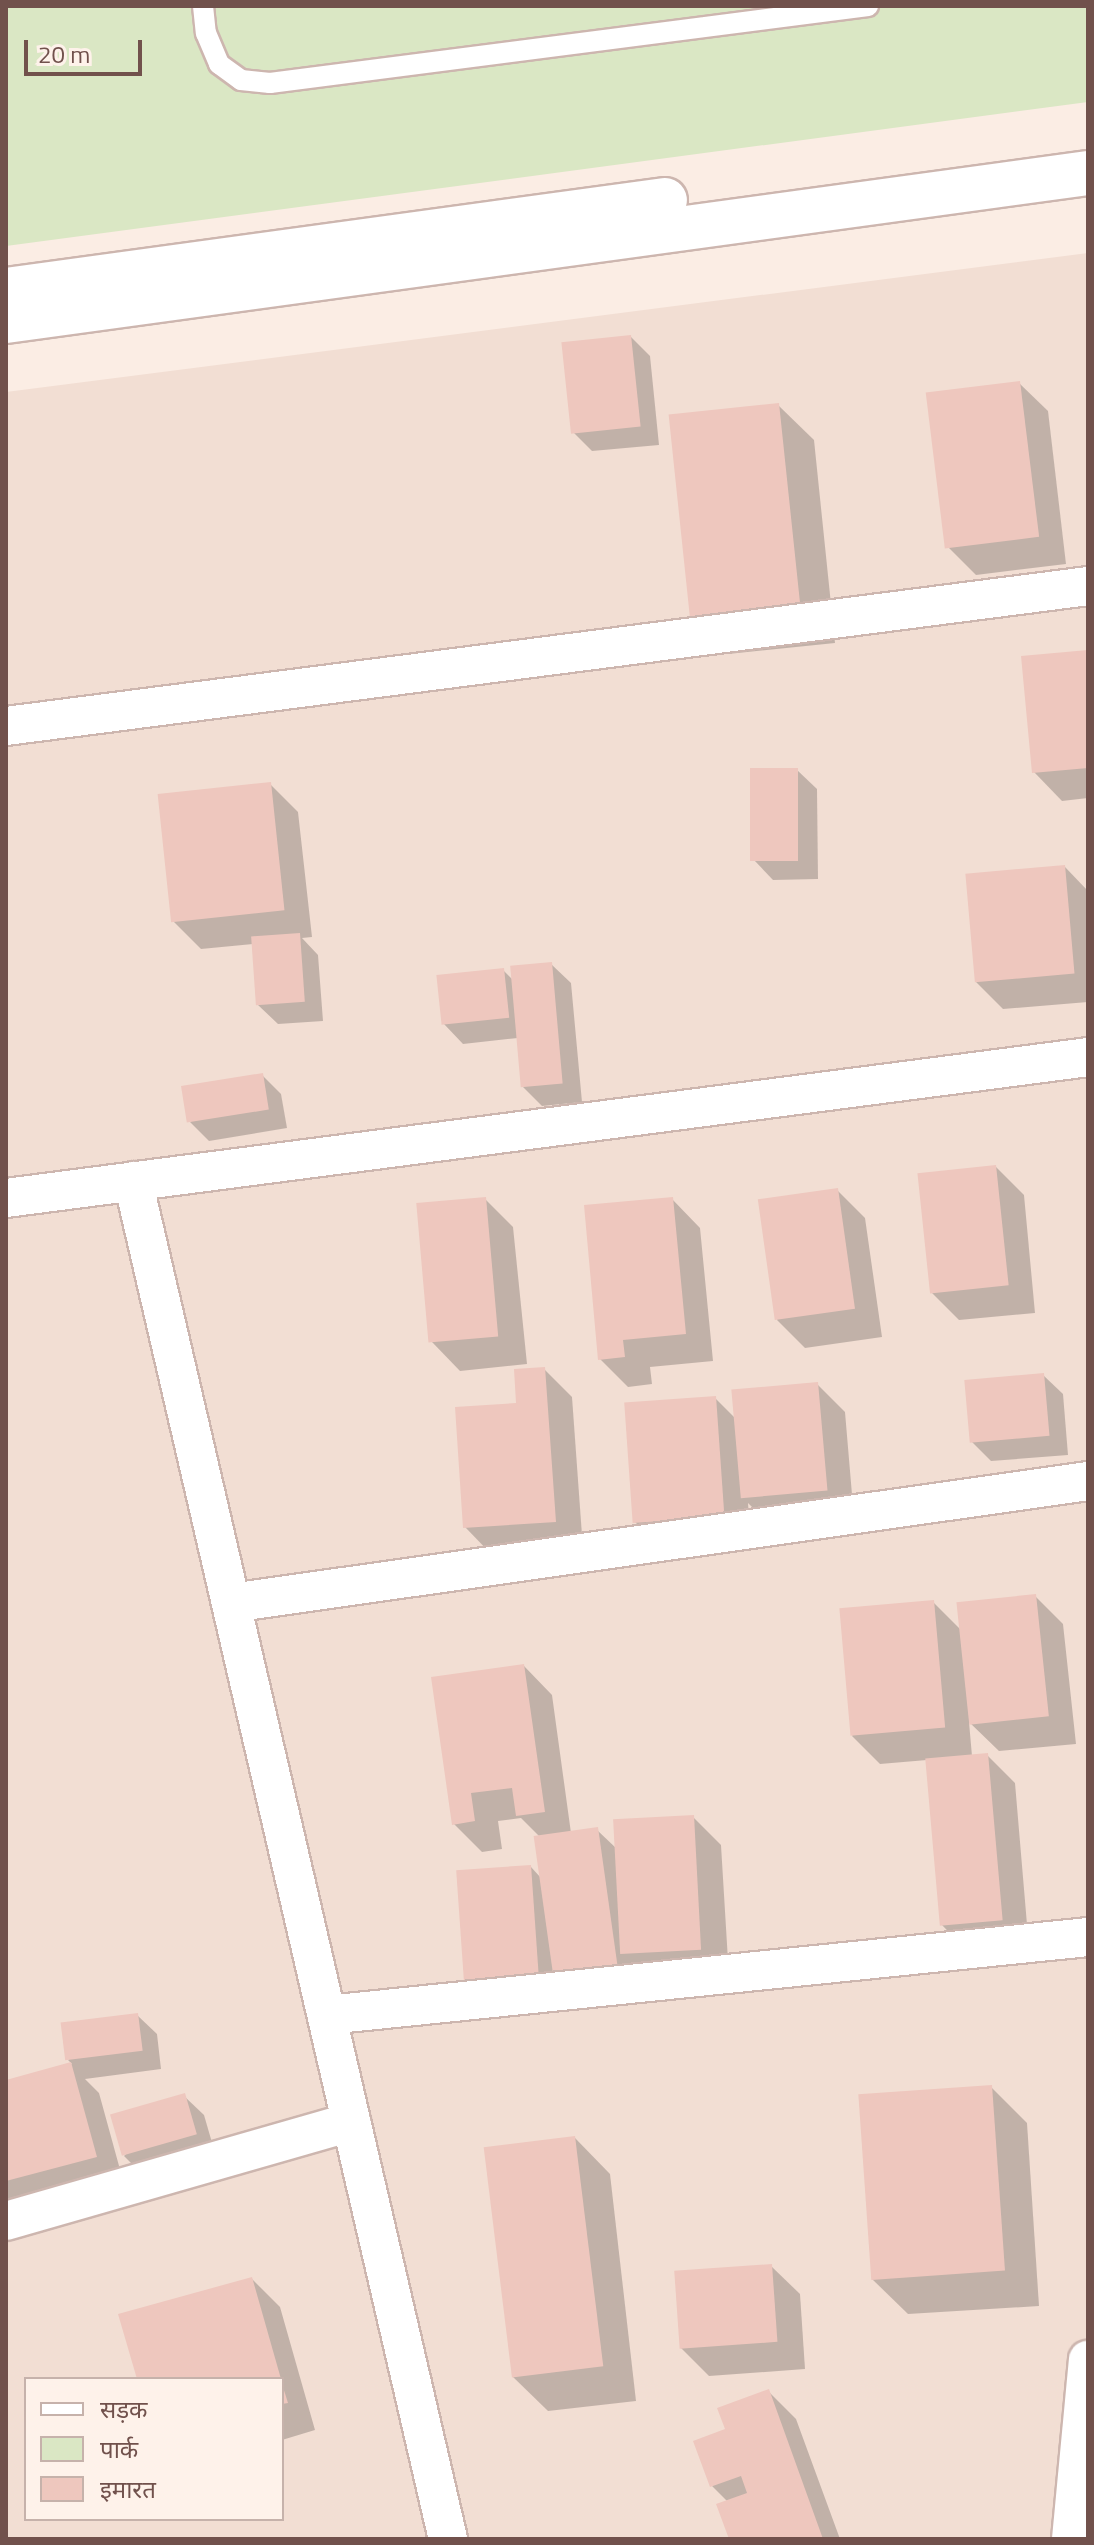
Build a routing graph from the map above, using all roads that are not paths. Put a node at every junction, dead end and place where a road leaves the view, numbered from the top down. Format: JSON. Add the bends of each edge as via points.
{"nodes":[{"id":1,"x":203,"y":6,"type":"edge"},
{"id":2,"x":868,"y":6,"type":"edge"},
{"id":3,"x":1088,"y":143,"type":"edge"},
{"id":4,"x":1088,"y":173,"type":"edge"},
{"id":5,"x":6,"y":290,"type":"edge"},
{"id":6,"x":6,"y":321,"type":"edge"},
{"id":7,"x":1088,"y":586,"type":"edge"},
{"id":8,"x":6,"y":726,"type":"edge"},
{"id":9,"x":1088,"y":1057,"type":"edge"},
{"id":10,"x":133,"y":1181,"type":"junction"},
{"id":11,"x":6,"y":1198,"type":"edge"},
{"id":12,"x":1088,"y":1481,"type":"edge"},
{"id":13,"x":231,"y":1603,"type":"junction"},
{"id":14,"x":1088,"y":1937,"type":"edge"},
{"id":15,"x":327,"y":2015,"type":"junction"},
{"id":16,"x":351,"y":2122,"type":"junction"},
{"id":17,"x":6,"y":2221,"type":"edge"},
{"id":18,"x":1088,"y":2360,"type":"edge"},
{"id":19,"x":448,"y":2539,"type":"edge"},
{"id":20,"x":1071,"y":2539,"type":"edge"}],
"edges":[{"from":1,"to":2,"type":"lane","via":[[206,33],[219,64],[241,80],[270,83]]},
{"from":3,"to":5,"type":"street"},
{"from":4,"to":6,"type":"street"},
{"from":7,"to":8,"type":"street"},
{"from":9,"to":10,"type":"street"},
{"from":10,"to":11,"type":"street"},
{"from":10,"to":13,"type":"street"},
{"from":12,"to":13,"type":"street"},
{"from":13,"to":15,"type":"street"},
{"from":14,"to":15,"type":"street"},
{"from":15,"to":16,"type":"street"},
{"from":16,"to":17,"type":"street"},
{"from":16,"to":19,"type":"street"},
{"from":18,"to":20,"type":"street"}]}
